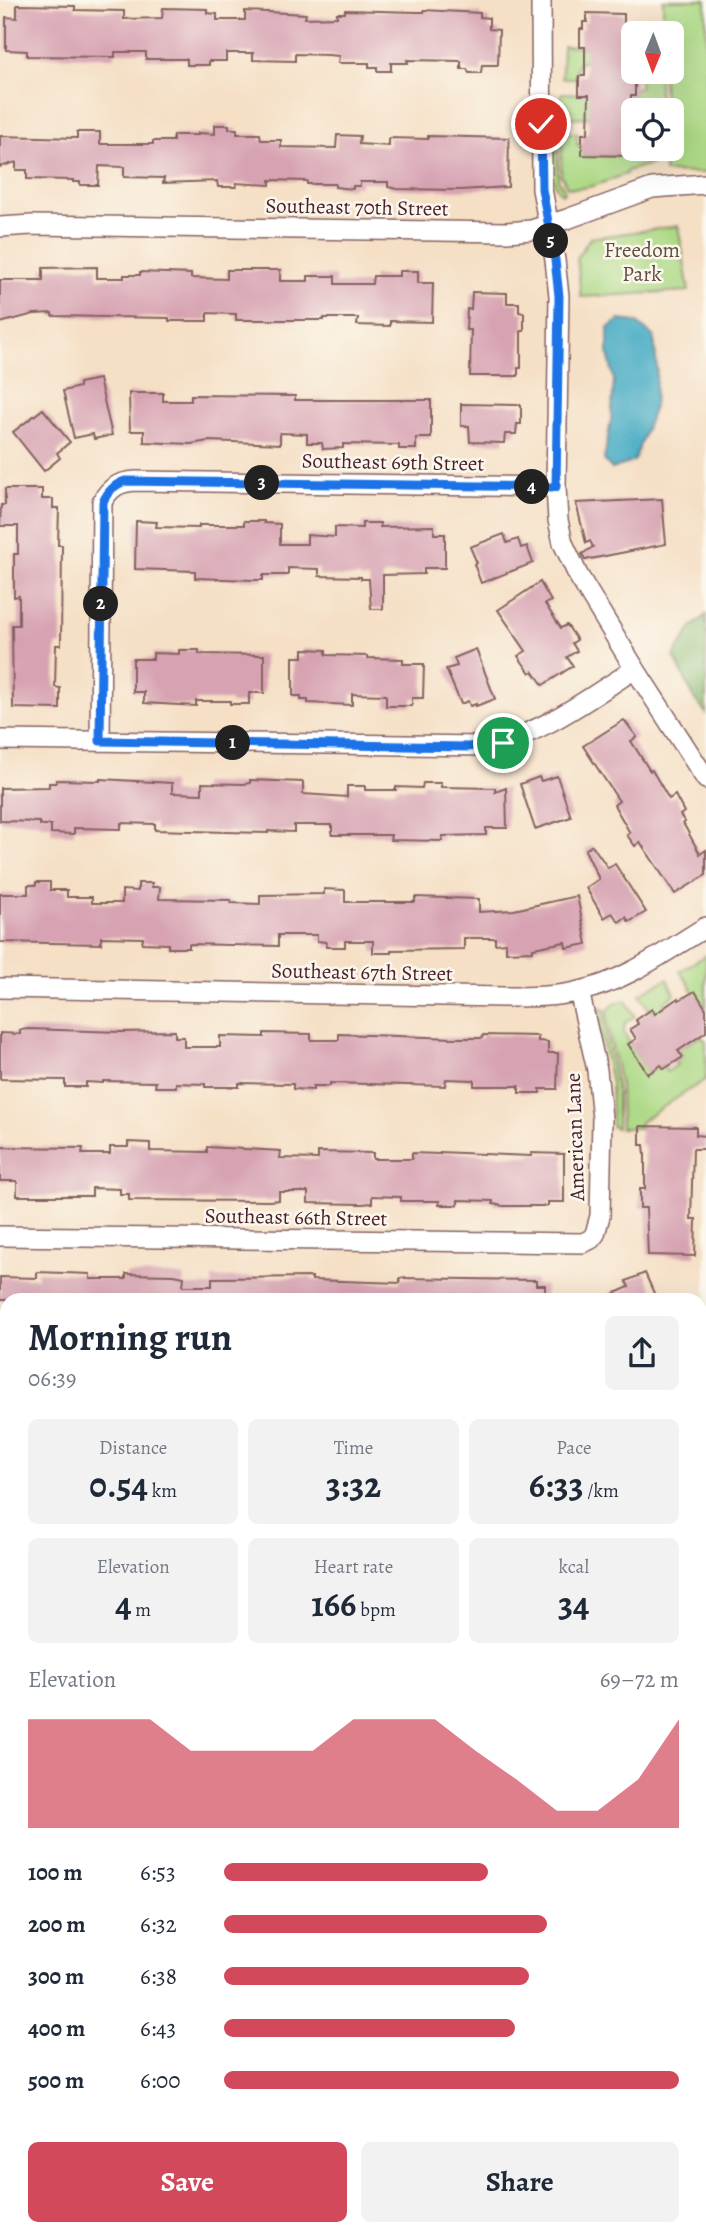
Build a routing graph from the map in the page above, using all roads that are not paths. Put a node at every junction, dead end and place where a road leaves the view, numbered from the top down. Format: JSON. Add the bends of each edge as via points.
{"nodes":[{"id":1,"x":541,"y":0,"type":"edge"},
{"id":2,"x":706,"y":184,"type":"edge"},
{"id":3,"x":549,"y":225,"type":"junction"},
{"id":4,"x":0,"y":228,"type":"edge"},
{"id":5,"x":556,"y":487,"type":"junction"},
{"id":6,"x":635,"y":669,"type":"junction"},
{"id":7,"x":0,"y":740,"type":"edge"},
{"id":8,"x":100,"y":741,"type":"junction"},
{"id":9,"x":706,"y":779,"type":"edge"},
{"id":10,"x":706,"y":927,"type":"edge"},
{"id":11,"x":0,"y":988,"type":"edge"},
{"id":12,"x":579,"y":991,"type":"junction"},
{"id":13,"x":0,"y":1236,"type":"edge"},
{"id":14,"x":591,"y":1239,"type":"joint"}],
"edges":[{"from":1,"to":3,"type":"street","via":[[542,189]]},
{"from":2,"to":3,"type":"street","name":"Southeast 70th Street","via":[[652,188]]},
{"from":3,"to":4,"type":"street","name":"Southeast 70th Street","via":[[507,232]]},
{"from":3,"to":5,"type":"street","via":[[559,296]]},
{"from":5,"to":6,"type":"street","via":[[558,520],[569,558]]},
{"from":5,"to":8,"type":"street","name":"Southeast 69th Street","via":[[116,484],[103,502]]},
{"from":6,"to":8,"type":"street","via":[[541,728],[485,746]]},
{"from":6,"to":9,"type":"street"},
{"from":7,"to":8,"type":"street"},
{"from":10,"to":12,"type":"street","name":"Southeast 67th Street","via":[[618,978]]},
{"from":11,"to":12,"type":"street","name":"Southeast 67th Street","via":[[529,997]]},
{"from":12,"to":14,"type":"street","name":"American Lane","via":[[601,1100],[600,1216]]},
{"from":13,"to":14,"type":"street","name":"Southeast 66th Street","via":[[571,1244]]}]}
